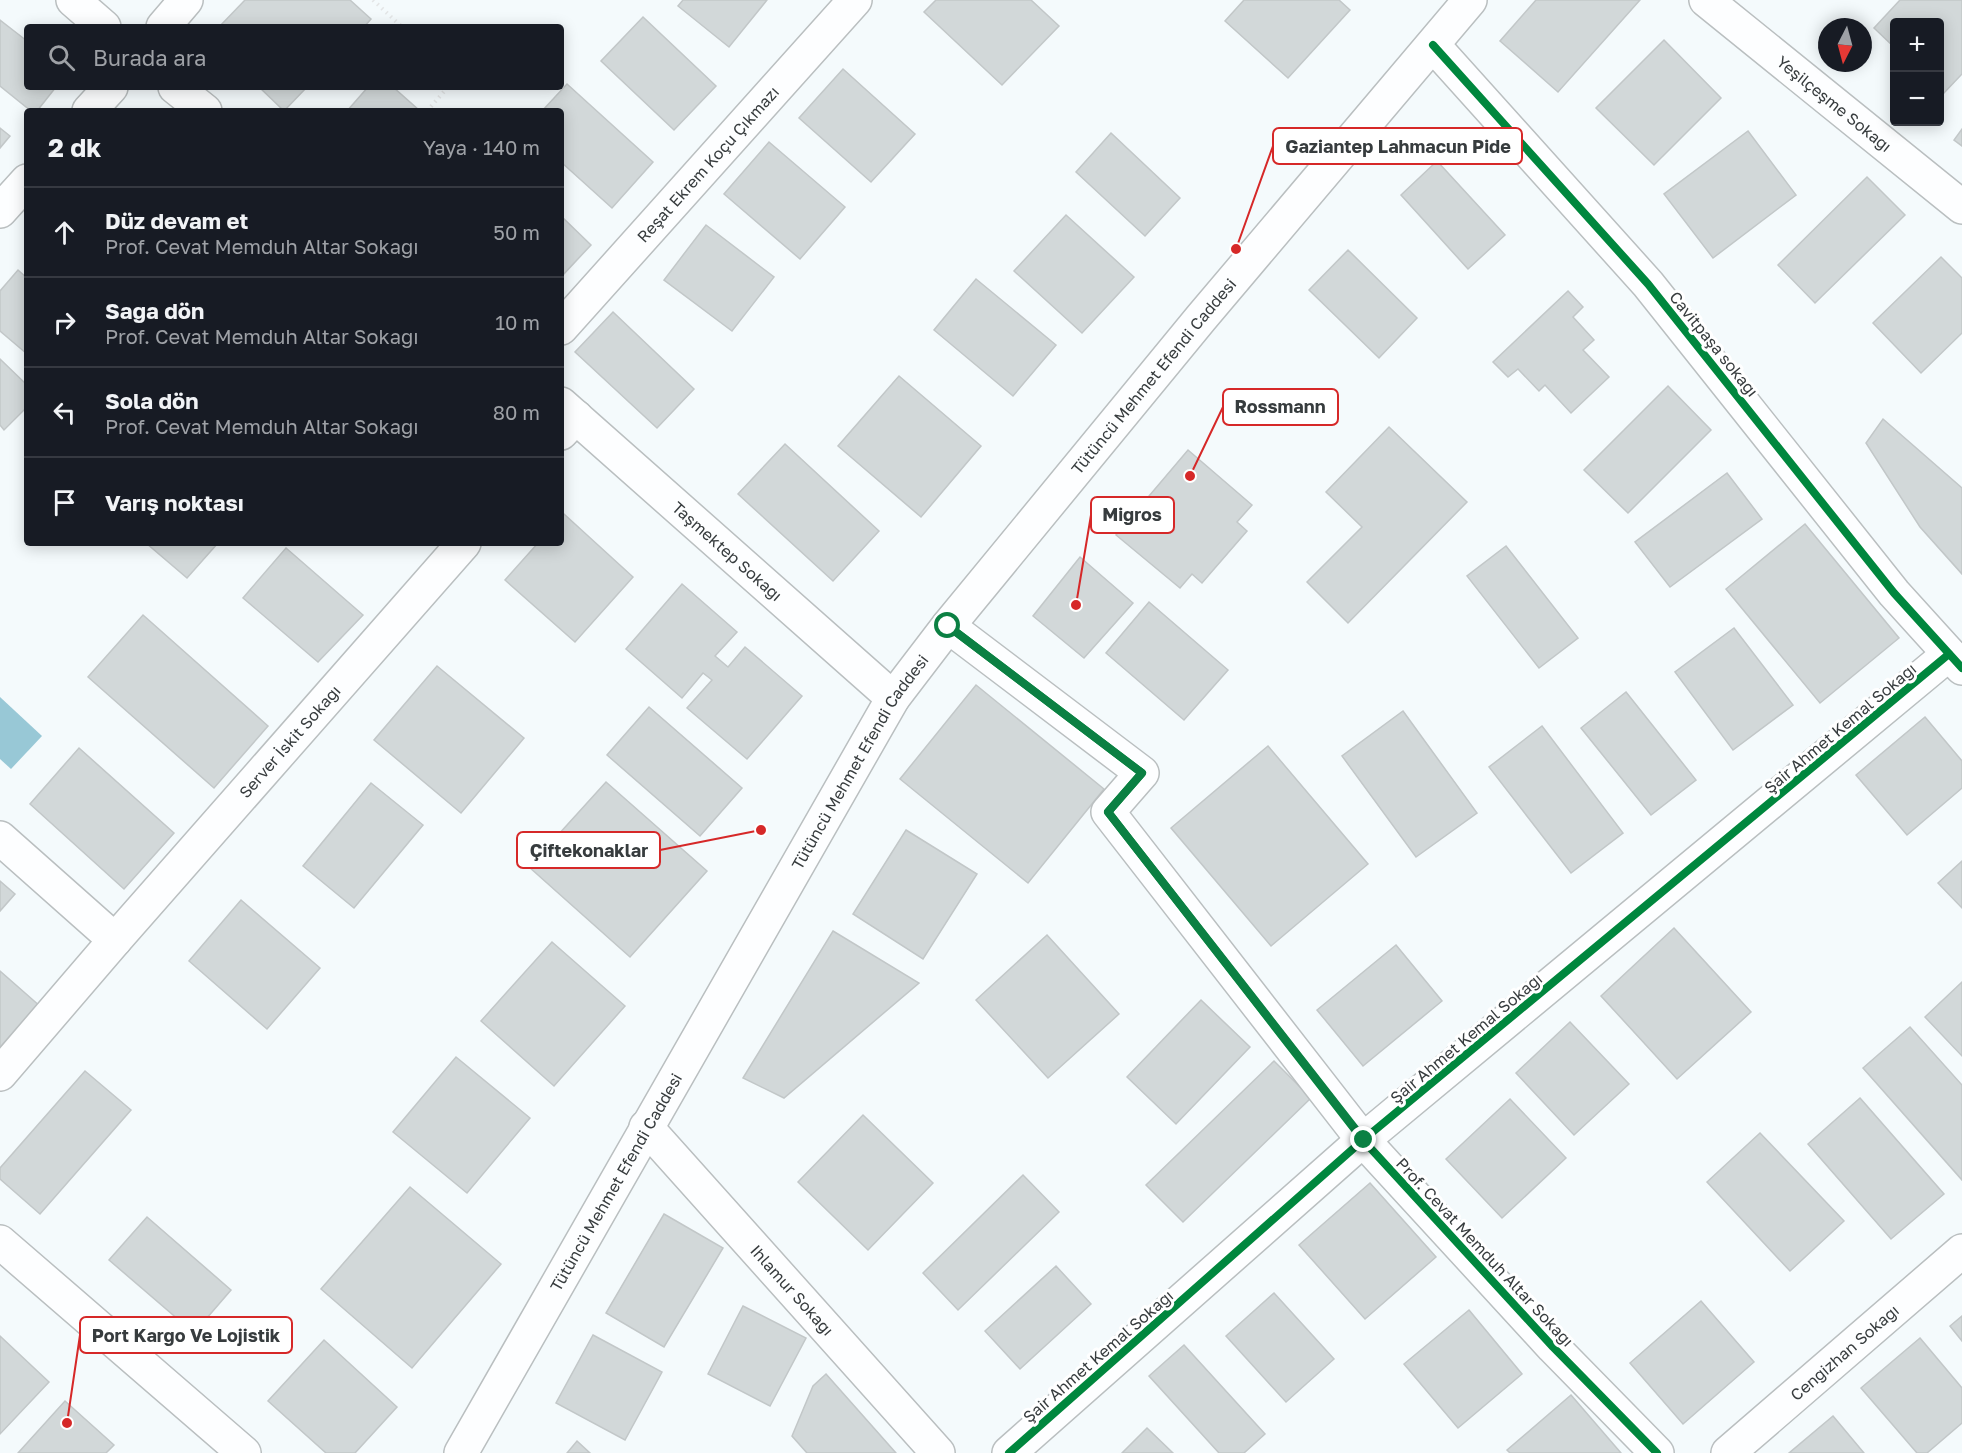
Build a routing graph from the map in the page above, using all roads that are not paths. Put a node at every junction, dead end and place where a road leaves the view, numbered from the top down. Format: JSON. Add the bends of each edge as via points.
{"nodes":[{"id":1,"x":73,"y":0,"type":"edge"},
{"id":2,"x":186,"y":0,"type":"edge"},
{"id":3,"x":855,"y":0,"type":"edge"},
{"id":4,"x":1470,"y":0,"type":"edge"},
{"id":5,"x":1706,"y":0,"type":"edge"},
{"id":6,"x":101,"y":24,"type":"edge"},
{"id":7,"x":166,"y":24,"type":"edge"},
{"id":8,"x":1433,"y":45,"type":"junction"},
{"id":9,"x":108,"y":90,"type":"edge"},
{"id":10,"x":179,"y":90,"type":"edge"},
{"id":11,"x":92,"y":108,"type":"edge"},
{"id":12,"x":201,"y":108,"type":"edge"},
{"id":13,"x":24,"y":184,"type":"edge"},
{"id":14,"x":1962,"y":207,"type":"edge"},
{"id":15,"x":0,"y":211,"type":"edge"},
{"id":16,"x":564,"y":325,"type":"edge"},
{"id":17,"x":566,"y":418,"type":"edge"},
{"id":18,"x":461,"y":546,"type":"edge"},
{"id":19,"x":948,"y":626,"type":"junction"},
{"id":20,"x":1956,"y":661,"type":"edge"},
{"id":21,"x":893,"y":698,"type":"junction"},
{"id":22,"x":0,"y":838,"type":"edge"},
{"id":23,"x":115,"y":940,"type":"junction"},
{"id":24,"x":0,"y":1074,"type":"edge"},
{"id":25,"x":646,"y":1127,"type":"junction"},
{"id":26,"x":1364,"y":1140,"type":"junction"},
{"id":27,"x":0,"y":1242,"type":"edge"},
{"id":28,"x":1962,"y":1251,"type":"edge"},
{"id":29,"x":244,"y":1453,"type":"edge"},
{"id":30,"x":461,"y":1453,"type":"edge"},
{"id":31,"x":938,"y":1453,"type":"edge"},
{"id":32,"x":1009,"y":1453,"type":"edge"},
{"id":33,"x":1658,"y":1453,"type":"edge"},
{"id":34,"x":1728,"y":1453,"type":"edge"}],
"edges":[{"from":1,"to":6,"type":"street"},
{"from":2,"to":7,"type":"street"},
{"from":3,"to":16,"type":"street","name":"Reşat Ekrem Koçu Çıkmazı"},
{"from":4,"to":8,"type":"street","name":"Tütüncü Mehmet Efendi Caddesi"},
{"from":5,"to":14,"type":"street","name":"Yeşilçeşme Sokağı"},
{"from":8,"to":19,"type":"street","name":"Tütüncü Mehmet Efendi Caddesi","via":[[1201,318]]},
{"from":8,"to":20,"type":"street","name":"Cavitpaşa sokağı","via":[[1648,284],[1894,593]]},
{"from":9,"to":11,"type":"street"},
{"from":10,"to":12,"type":"street"},
{"from":13,"to":15,"type":"street"},
{"from":17,"to":21,"type":"street","name":"Taşmektep Sokağı"},
{"from":18,"to":23,"type":"street","name":"Server İskit Sokağı"},
{"from":19,"to":21,"type":"street","name":"Tütüncü Mehmet Efendi Caddesi"},
{"from":19,"to":26,"type":"street","name":"Prof. Cevat Memduh Altar Sokağı","via":[[1142,773],[1108,812]]},
{"from":20,"to":26,"type":"street","name":"Şair Ahmet Kemal Sokağı"},
{"from":21,"to":25,"type":"street","name":"Tütüncü Mehmet Efendi Caddesi"},
{"from":22,"to":23,"type":"street"},
{"from":23,"to":24,"type":"street","name":"Server İskit Sokağı"},
{"from":25,"to":30,"type":"street","name":"Tütüncü Mehmet Efendi Caddesi"},
{"from":25,"to":31,"type":"street","name":"Ihlamur Sokağı"},
{"from":26,"to":32,"type":"street","name":"Şair Ahmet Kemal Sokağı"},
{"from":26,"to":33,"type":"street","name":"Prof. Cevat Memduh Altar Sokağı","via":[[1553,1347]]},
{"from":27,"to":29,"type":"street"},
{"from":28,"to":34,"type":"street","name":"Cengizhan Sokağı"}]}
